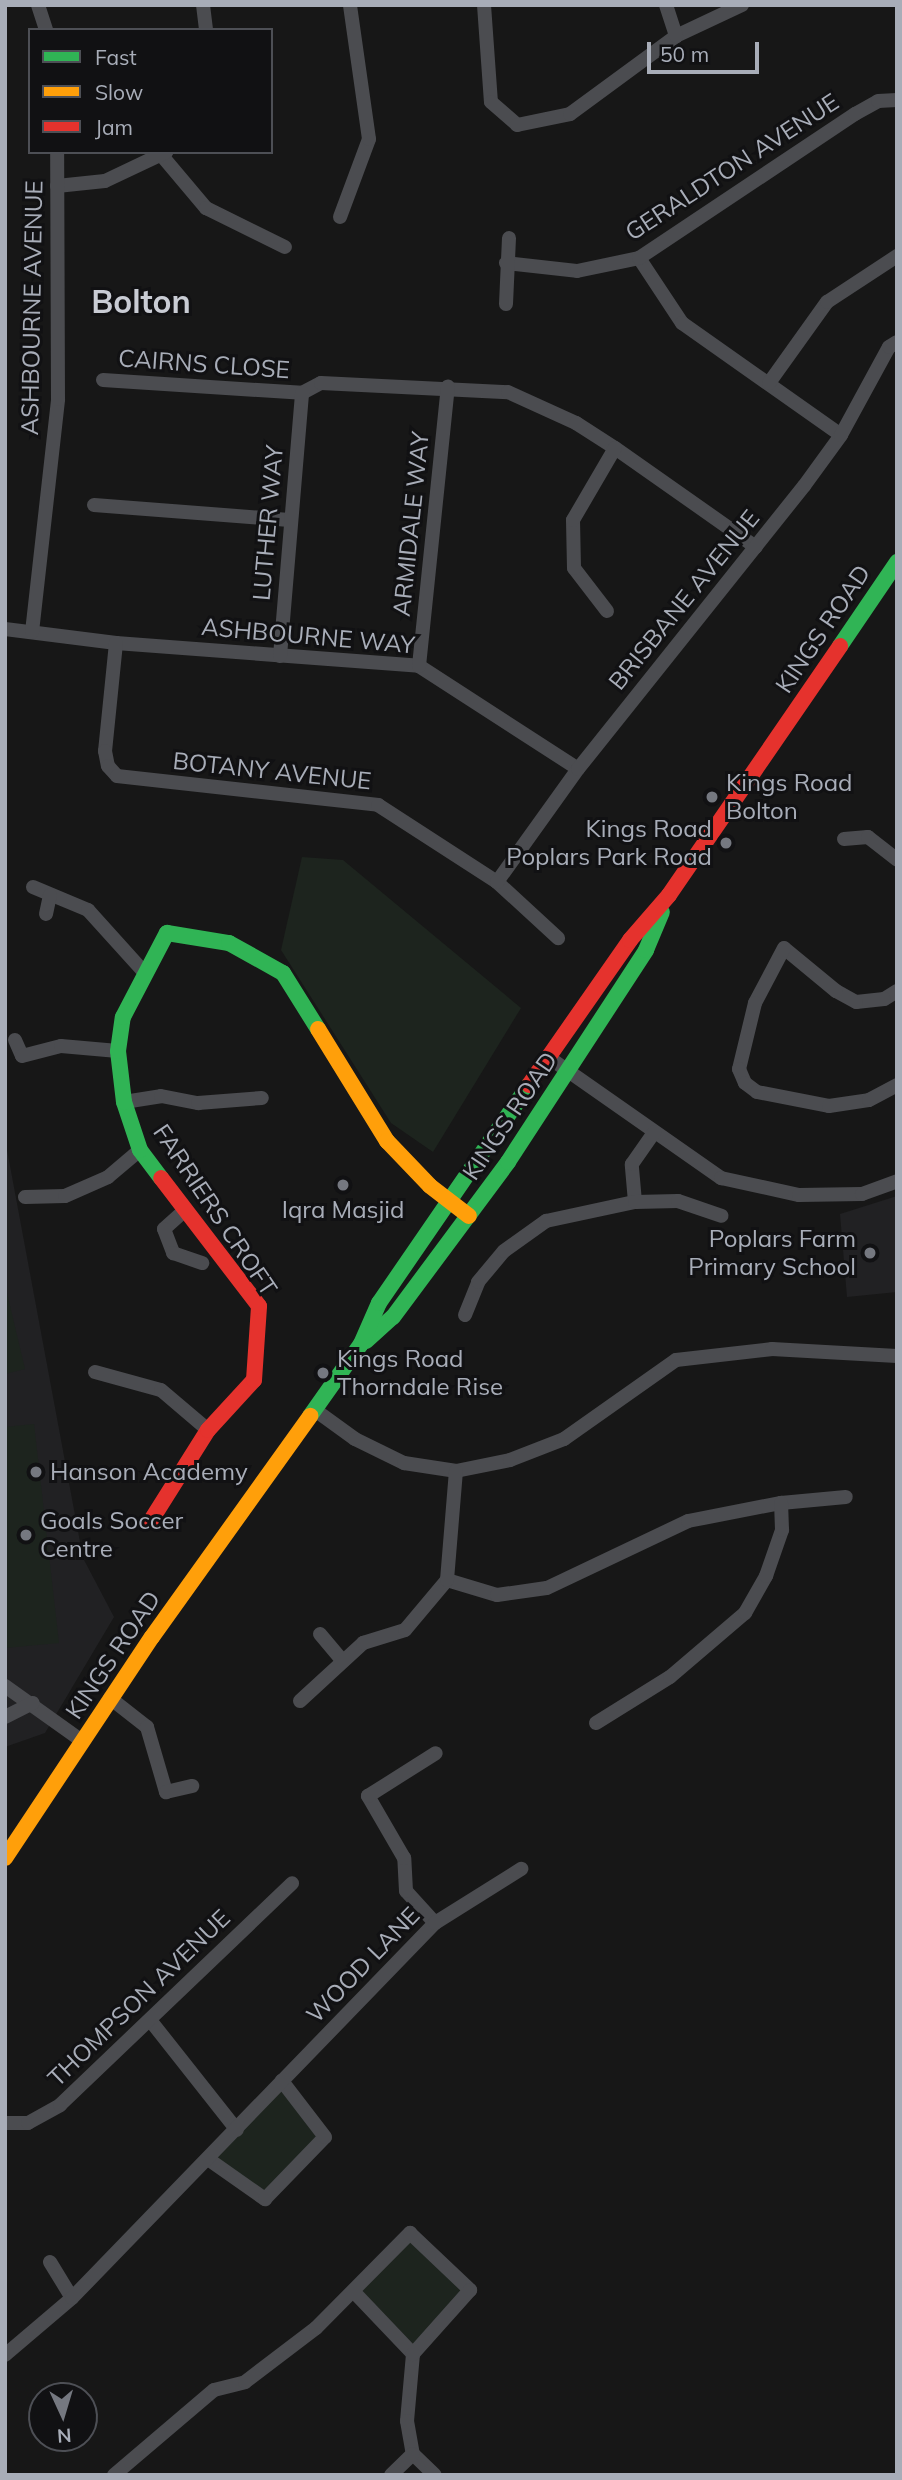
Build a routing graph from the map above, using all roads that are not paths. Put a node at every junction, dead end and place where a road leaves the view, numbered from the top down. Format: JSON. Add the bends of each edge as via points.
{"nodes":[{"id":1,"x":38,"y":5,"type":"edge"},
{"id":2,"x":203,"y":5,"type":"edge"},
{"id":3,"x":350,"y":5,"type":"edge"},
{"id":4,"x":484,"y":5,"type":"edge"},
{"id":5,"x":666,"y":5,"type":"edge"},
{"id":6,"x":743,"y":5,"type":"edge"},
{"id":7,"x":46,"y":28,"type":"edge"},
{"id":8,"x":206,"y":28,"type":"edge"},
{"id":9,"x":676,"y":36,"type":"junction"},
{"id":10,"x":897,"y":100,"type":"edge"},
{"id":11,"x":57,"y":154,"type":"edge"},
{"id":12,"x":164,"y":155,"type":"edge"},
{"id":13,"x":57,"y":186,"type":"junction"},
{"id":14,"x":340,"y":217,"type":"dead end"},
{"id":15,"x":509,"y":238,"type":"dead end"},
{"id":16,"x":285,"y":247,"type":"dead end"},
{"id":17,"x":897,"y":256,"type":"edge"},
{"id":18,"x":639,"y":258,"type":"junction"},
{"id":19,"x":506,"y":263,"type":"junction"},
{"id":20,"x":506,"y":304,"type":"dead end"},
{"id":21,"x":897,"y":342,"type":"edge"},
{"id":22,"x":103,"y":380,"type":"dead end"},
{"id":23,"x":769,"y":383,"type":"junction"},
{"id":24,"x":448,"y":387,"type":"junction"},
{"id":25,"x":302,"y":393,"type":"junction"},
{"id":26,"x":841,"y":435,"type":"junction"},
{"id":27,"x":615,"y":448,"type":"junction"},
{"id":28,"x":93,"y":505,"type":"dead end"},
{"id":29,"x":289,"y":520,"type":"junction"},
{"id":30,"x":756,"y":547,"type":"junction"},
{"id":31,"x":897,"y":562,"type":"edge"},
{"id":32,"x":607,"y":611,"type":"dead end"},
{"id":33,"x":5,"y":629,"type":"edge"},
{"id":34,"x":32,"y":632,"type":"junction"},
{"id":35,"x":116,"y":643,"type":"junction"},
{"id":36,"x":280,"y":656,"type":"junction"},
{"id":37,"x":419,"y":666,"type":"junction"},
{"id":38,"x":578,"y":769,"type":"junction"},
{"id":39,"x":844,"y":839,"type":"dead end"},
{"id":40,"x":897,"y":860,"type":"edge"},
{"id":41,"x":497,"y":882,"type":"junction"},
{"id":42,"x":33,"y":887,"type":"dead end"},
{"id":43,"x":50,"y":895,"type":"junction"},
{"id":44,"x":669,"y":895,"type":"junction"},
{"id":45,"x":46,"y":914,"type":"dead end"},
{"id":46,"x":558,"y":938,"type":"dead end"},
{"id":47,"x":144,"y":972,"type":"junction"},
{"id":48,"x":897,"y":991,"type":"edge"},
{"id":49,"x":15,"y":1040,"type":"dead end"},
{"id":50,"x":118,"y":1051,"type":"junction"},
{"id":51,"x":551,"y":1059,"type":"junction"},
{"id":52,"x":569,"y":1071,"type":"junction"},
{"id":53,"x":897,"y":1085,"type":"edge"},
{"id":54,"x":262,"y":1097,"type":"dead end"},
{"id":55,"x":124,"y":1102,"type":"junction"},
{"id":56,"x":654,"y":1132,"type":"junction"},
{"id":57,"x":140,"y":1150,"type":"junction"},
{"id":58,"x":897,"y":1181,"type":"edge"},
{"id":59,"x":25,"y":1197,"type":"dead end"},
{"id":60,"x":448,"y":1201,"type":"junction"},
{"id":61,"x":635,"y":1202,"type":"junction"},
{"id":62,"x":184,"y":1211,"type":"junction"},
{"id":63,"x":469,"y":1216,"type":"junction"},
{"id":64,"x":722,"y":1216,"type":"dead end"},
{"id":65,"x":202,"y":1264,"type":"dead end"},
{"id":66,"x":465,"y":1315,"type":"dead end"},
{"id":67,"x":362,"y":1344,"type":"junction"},
{"id":68,"x":897,"y":1356,"type":"edge"},
{"id":69,"x":95,"y":1371,"type":"dead end"},
{"id":70,"x":315,"y":1410,"type":"junction"},
{"id":71,"x":208,"y":1430,"type":"junction"},
{"id":72,"x":456,"y":1471,"type":"junction"},
{"id":73,"x":846,"y":1497,"type":"dead end"},
{"id":74,"x":781,"y":1503,"type":"junction"},
{"id":75,"x":150,"y":1522,"type":"dead end"},
{"id":76,"x":447,"y":1580,"type":"junction"},
{"id":77,"x":320,"y":1634,"type":"dead end"},
{"id":78,"x":341,"y":1659,"type":"junction"},
{"id":79,"x":5,"y":1686,"type":"edge"},
{"id":80,"x":110,"y":1698,"type":"junction"},
{"id":81,"x":300,"y":1701,"type":"dead end"},
{"id":82,"x":33,"y":1703,"type":"junction"},
{"id":83,"x":5,"y":1717,"type":"edge"},
{"id":84,"x":596,"y":1723,"type":"dead end"},
{"id":85,"x":82,"y":1741,"type":"junction"},
{"id":86,"x":436,"y":1753,"type":"dead end"},
{"id":87,"x":192,"y":1786,"type":"dead end"},
{"id":88,"x":5,"y":1858,"type":"edge"},
{"id":89,"x":521,"y":1869,"type":"dead end"},
{"id":90,"x":292,"y":1883,"type":"dead end"},
{"id":91,"x":435,"y":1923,"type":"junction"},
{"id":92,"x":150,"y":2020,"type":"junction"},
{"id":93,"x":282,"y":2081,"type":"junction"},
{"id":94,"x":5,"y":2123,"type":"edge"},
{"id":95,"x":237,"y":2130,"type":"junction"},
{"id":96,"x":208,"y":2159,"type":"junction"},
{"id":97,"x":50,"y":2262,"type":"dead end"},
{"id":98,"x":354,"y":2292,"type":"junction"},
{"id":99,"x":72,"y":2298,"type":"junction"},
{"id":100,"x":413,"y":2354,"type":"junction"},
{"id":101,"x":5,"y":2355,"type":"edge"},
{"id":102,"x":413,"y":2454,"type":"junction"},
{"id":103,"x":114,"y":2475,"type":"edge"},
{"id":104,"x":391,"y":2475,"type":"edge"},
{"id":105,"x":435,"y":2475,"type":"edge"}],
"edges":[{"from":1,"to":7,"type":"street"},
{"from":2,"to":8,"type":"street"},
{"from":3,"to":14,"type":"street","via":[[369,139]]},
{"from":4,"to":9,"type":"street","via":[[491,102],[517,125],[570,114]]},
{"from":5,"to":9,"type":"street"},
{"from":6,"to":9,"type":"street"},
{"from":10,"to":18,"type":"street","name":"GERALDTON AVENUE","via":[[878,101],[855,114]]},
{"from":11,"to":13,"type":"street","name":"ASHBOURNE AVENUE"},
{"from":12,"to":13,"type":"street","via":[[105,181]]},
{"from":12,"to":16,"type":"street","via":[[206,208]]},
{"from":13,"to":34,"type":"street","name":"ASHBOURNE AVENUE","via":[[58,399]]},
{"from":15,"to":19,"type":"street"},
{"from":17,"to":23,"type":"street","via":[[827,302]]},
{"from":18,"to":19,"type":"street","name":"GERALDTON AVENUE","via":[[577,271]]},
{"from":18,"to":23,"type":"street","via":[[682,323]]},
{"from":19,"to":20,"type":"street"},
{"from":21,"to":26,"type":"street","name":"BRISBANE AVENUE","via":[[889,347]]},
{"from":22,"to":25,"type":"street","name":"CAIRNS CLOSE"},
{"from":23,"to":26,"type":"street"},
{"from":24,"to":25,"type":"street","via":[[321,383]]},
{"from":24,"to":27,"type":"street","via":[[508,392]]},
{"from":24,"to":37,"type":"street","name":"ARMIDALE WAY"},
{"from":25,"to":29,"type":"street","name":"LUTHER WAY"},
{"from":26,"to":30,"type":"street","name":"BRISBANE AVENUE"},
{"from":27,"to":30,"type":"street"},
{"from":27,"to":32,"type":"street","via":[[573,520],[574,568]]},
{"from":28,"to":29,"type":"street"},
{"from":29,"to":36,"type":"street","name":"LUTHER WAY"},
{"from":30,"to":38,"type":"street","name":"BRISBANE AVENUE"},
{"from":31,"to":44,"type":"street","name":"KINGS ROAD"},
{"from":33,"to":34,"type":"street","name":"ASHBOURNE WAY"},
{"from":34,"to":35,"type":"street","name":"ASHBOURNE WAY"},
{"from":35,"to":36,"type":"street","name":"ASHBOURNE WAY"},
{"from":35,"to":41,"type":"street","name":"BOTANY AVENUE","via":[[105,751],[107,766],[117,776],[378,805]]},
{"from":36,"to":37,"type":"street","name":"ASHBOURNE WAY"},
{"from":37,"to":38,"type":"street","name":"ASHBOURNE WAY"},
{"from":38,"to":41,"type":"street","name":"BRISBANE AVENUE"},
{"from":39,"to":40,"type":"street","via":[[866,830]]},
{"from":41,"to":46,"type":"street","name":"BOTANY AVENUE"},
{"from":42,"to":43,"type":"street"},
{"from":43,"to":45,"type":"street"},
{"from":43,"to":47,"type":"street","via":[[88,910]]},
{"from":44,"to":51,"type":"street","name":"KINGS ROAD","via":[[630,940]]},
{"from":44,"to":52,"type":"street","name":"KINGS ROAD","via":[[646,950]]},
{"from":47,"to":50,"type":"street","name":"FARRIERS CROFT","via":[[122,1017]]},
{"from":47,"to":60,"type":"street","name":"FARRIERS CROFT","via":[[167,933],[229,943],[283,973],[387,1140]]},
{"from":48,"to":53,"type":"street","via":[[884,999],[856,1002],[784,948],[755,1003],[739,1069],[745,1083],[757,1092],[829,1106],[869,1100]]},
{"from":49,"to":50,"type":"street","via":[[22,1056],[61,1046]]},
{"from":50,"to":55,"type":"street","name":"FARRIERS CROFT"},
{"from":51,"to":52,"type":"street"},
{"from":51,"to":60,"type":"street","name":"KINGS ROAD"},
{"from":52,"to":56,"type":"street"},
{"from":52,"to":63,"type":"street","name":"KINGS ROAD"},
{"from":54,"to":55,"type":"street","via":[[198,1102],[161,1096]]},
{"from":55,"to":57,"type":"street","name":"FARRIERS CROFT"},
{"from":56,"to":58,"type":"street","via":[[721,1178],[799,1195],[862,1194]]},
{"from":56,"to":61,"type":"street","via":[[632,1164]]},
{"from":57,"to":59,"type":"street","via":[[108,1177],[65,1196]]},
{"from":57,"to":62,"type":"street","name":"FARRIERS CROFT"},
{"from":60,"to":63,"type":"street"},
{"from":60,"to":67,"type":"street","name":"KINGS ROAD","via":[[379,1303]]},
{"from":61,"to":64,"type":"street","via":[[678,1201]]},
{"from":61,"to":66,"type":"street","via":[[546,1222],[504,1251],[478,1282]]},
{"from":62,"to":65,"type":"street","via":[[164,1228],[173,1253]]},
{"from":62,"to":71,"type":"street","name":"FARRIERS CROFT","via":[[259,1306],[254,1380]]},
{"from":63,"to":67,"type":"street","name":"KINGS ROAD","via":[[393,1317]]},
{"from":67,"to":70,"type":"street","name":"KINGS ROAD"},
{"from":68,"to":72,"type":"street","via":[[772,1349],[676,1360],[564,1439],[510,1460]]},
{"from":69,"to":71,"type":"street","via":[[161,1390]]},
{"from":70,"to":72,"type":"street","via":[[355,1439],[404,1463]]},
{"from":70,"to":80,"type":"street","name":"KINGS ROAD"},
{"from":71,"to":75,"type":"street","name":"FARRIERS CROFT"},
{"from":72,"to":76,"type":"street"},
{"from":73,"to":74,"type":"street"},
{"from":74,"to":76,"type":"street","via":[[688,1521],[547,1588],[497,1595]]},
{"from":74,"to":84,"type":"street","via":[[782,1530],[766,1576],[746,1613],[670,1677]]},
{"from":76,"to":78,"type":"street","via":[[405,1630],[363,1643]]},
{"from":77,"to":78,"type":"street"},
{"from":78,"to":81,"type":"street"},
{"from":79,"to":82,"type":"street"},
{"from":80,"to":85,"type":"street","name":"KINGS ROAD"},
{"from":80,"to":87,"type":"street","via":[[146,1727],[166,1792]]},
{"from":82,"to":83,"type":"street"},
{"from":82,"to":85,"type":"street"},
{"from":85,"to":88,"type":"street","name":"KINGS ROAD"},
{"from":86,"to":91,"type":"street","via":[[368,1796],[404,1858],[407,1891]]},
{"from":89,"to":91,"type":"street","name":"WOOD LANE"},
{"from":90,"to":92,"type":"street","name":"THOMPSON AVENUE"},
{"from":91,"to":93,"type":"street","name":"WOOD LANE"},
{"from":92,"to":94,"type":"street","name":"THOMPSON AVENUE","via":[[61,2105],[28,2123]]},
{"from":92,"to":95,"type":"street"},
{"from":93,"to":95,"type":"street","name":"WOOD LANE"},
{"from":93,"to":96,"type":"street","via":[[325,2137],[265,2199]]},
{"from":95,"to":96,"type":"street","name":"WOOD LANE"},
{"from":96,"to":99,"type":"street","name":"WOOD LANE"},
{"from":97,"to":99,"type":"street"},
{"from":98,"to":100,"type":"street"},
{"from":98,"to":100,"type":"street","via":[[410,2233],[470,2290]]},
{"from":98,"to":103,"type":"street","via":[[245,2382],[214,2390]]},
{"from":99,"to":101,"type":"street","name":"WOOD LANE"},
{"from":100,"to":102,"type":"street","via":[[407,2421]]},
{"from":102,"to":104,"type":"street"},
{"from":102,"to":105,"type":"street"}]}
